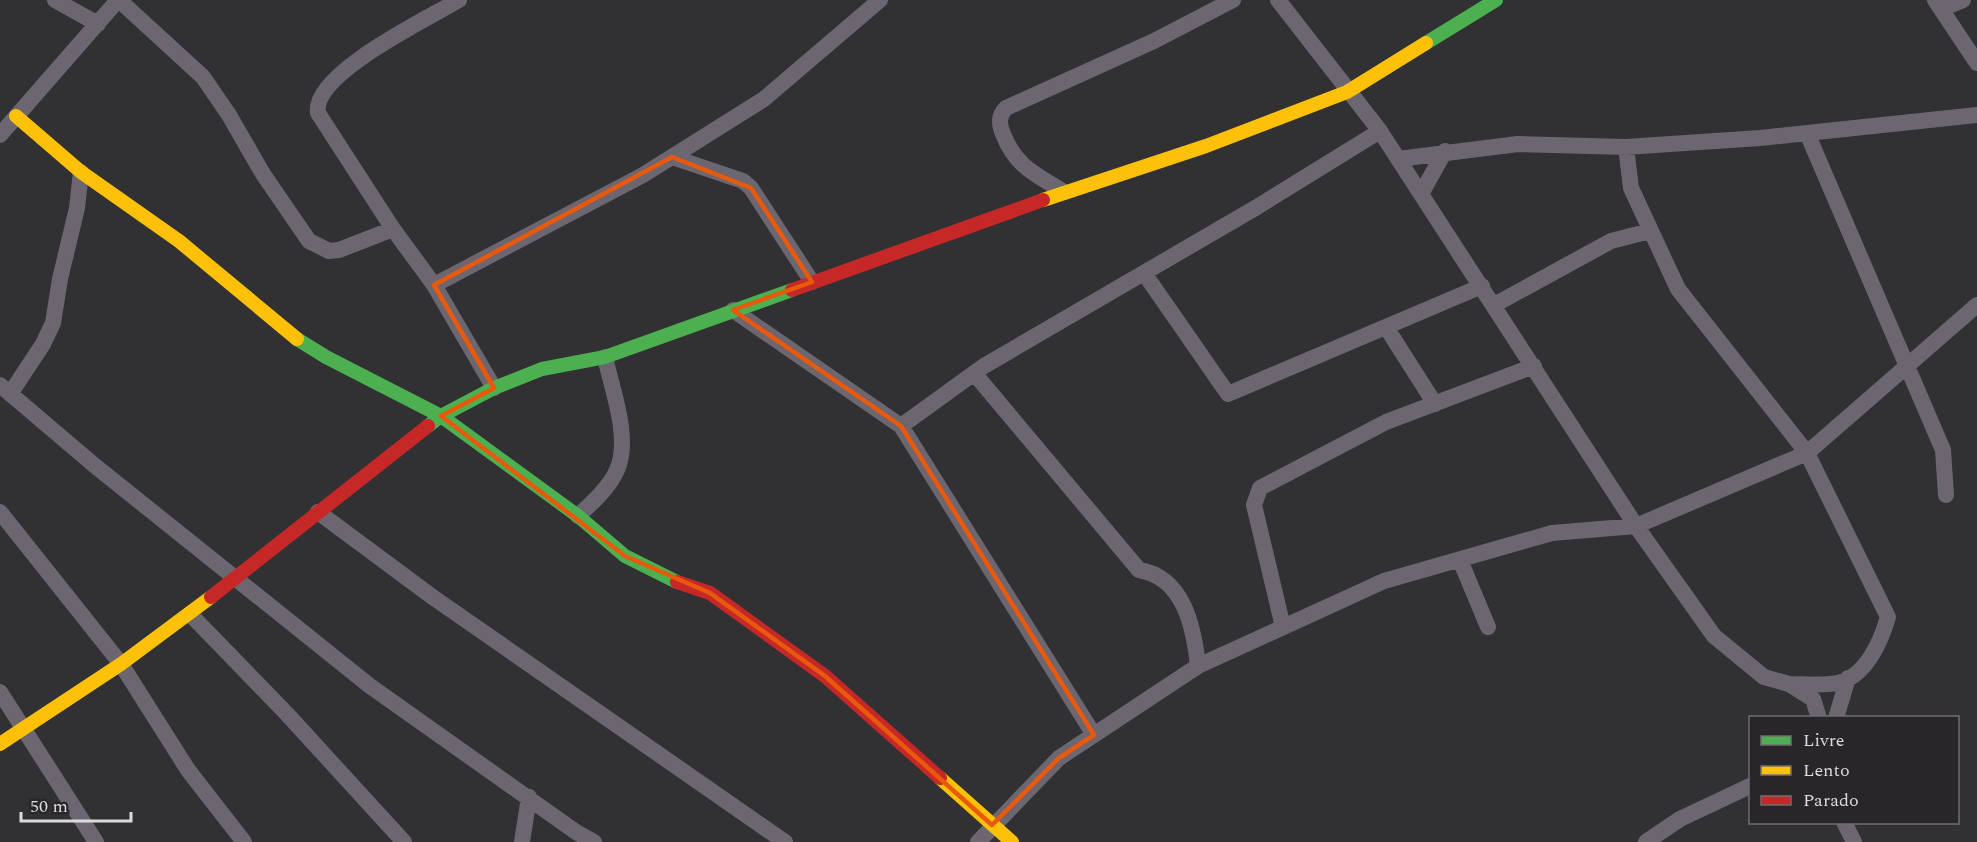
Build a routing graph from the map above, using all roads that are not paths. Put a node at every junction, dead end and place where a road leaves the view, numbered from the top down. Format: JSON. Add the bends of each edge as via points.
{"nodes":[{"id":1,"x":55,"y":0,"type":"edge"},
{"id":2,"x":118,"y":0,"type":"edge"},
{"id":3,"x":459,"y":0,"type":"edge"},
{"id":4,"x":880,"y":0,"type":"edge"},
{"id":5,"x":1233,"y":0,"type":"edge"},
{"id":6,"x":1278,"y":0,"type":"edge"},
{"id":7,"x":1496,"y":0,"type":"edge"},
{"id":8,"x":1963,"y":0,"type":"edge"},
{"id":9,"x":1938,"y":4,"type":"edge"},
{"id":10,"x":98,"y":24,"type":"junction"},
{"id":11,"x":1977,"y":63,"type":"edge"},
{"id":12,"x":1347,"y":92,"type":"junction"},
{"id":13,"x":1977,"y":115,"type":"edge"},
{"id":14,"x":16,"y":116,"type":"junction"},
{"id":15,"x":1380,"y":131,"type":"junction"},
{"id":16,"x":1807,"y":133,"type":"junction"},
{"id":17,"x":0,"y":135,"type":"edge"},
{"id":18,"x":1626,"y":147,"type":"junction"},
{"id":19,"x":1445,"y":151,"type":"junction"},
{"id":20,"x":672,"y":157,"type":"junction"},
{"id":21,"x":1398,"y":159,"type":"junction"},
{"id":22,"x":81,"y":172,"type":"junction"},
{"id":23,"x":1064,"y":192,"type":"junction"},
{"id":24,"x":1421,"y":194,"type":"junction"},
{"id":25,"x":393,"y":229,"type":"junction"},
{"id":26,"x":1650,"y":231,"type":"junction"},
{"id":27,"x":1143,"y":273,"type":"junction"},
{"id":28,"x":812,"y":282,"type":"junction"},
{"id":29,"x":434,"y":285,"type":"junction"},
{"id":30,"x":1482,"y":286,"type":"junction"},
{"id":31,"x":1494,"y":304,"type":"junction"},
{"id":32,"x":1977,"y":305,"type":"edge"},
{"id":33,"x":733,"y":310,"type":"junction"},
{"id":34,"x":1386,"y":327,"type":"junction"},
{"id":35,"x":605,"y":357,"type":"junction"},
{"id":36,"x":1534,"y":366,"type":"junction"},
{"id":37,"x":1907,"y":366,"type":"junction"},
{"id":38,"x":974,"y":373,"type":"junction"},
{"id":39,"x":494,"y":388,"type":"junction"},
{"id":40,"x":5,"y":389,"type":"edge"},
{"id":41,"x":1435,"y":404,"type":"junction"},
{"id":42,"x":441,"y":416,"type":"junction"},
{"id":43,"x":901,"y":426,"type":"junction"},
{"id":44,"x":1808,"y":453,"type":"junction"},
{"id":45,"x":1946,"y":495,"type":"dead end"},
{"id":46,"x":0,"y":512,"type":"edge"},
{"id":47,"x":318,"y":512,"type":"junction"},
{"id":48,"x":578,"y":516,"type":"junction"},
{"id":49,"x":1636,"y":526,"type":"junction"},
{"id":50,"x":1460,"y":560,"type":"junction"},
{"id":51,"x":237,"y":578,"type":"junction"},
{"id":52,"x":190,"y":614,"type":"junction"},
{"id":53,"x":1283,"y":627,"type":"junction"},
{"id":54,"x":1488,"y":627,"type":"dead end"},
{"id":55,"x":121,"y":664,"type":"junction"},
{"id":56,"x":1198,"y":666,"type":"junction"},
{"id":57,"x":1848,"y":678,"type":"junction"},
{"id":58,"x":1789,"y":684,"type":"junction"},
{"id":59,"x":0,"y":692,"type":"edge"},
{"id":60,"x":1819,"y":716,"type":"edge"},
{"id":61,"x":1836,"y":716,"type":"edge"},
{"id":62,"x":22,"y":730,"type":"junction"},
{"id":63,"x":1094,"y":735,"type":"junction"},
{"id":64,"x":0,"y":744,"type":"edge"},
{"id":65,"x":1749,"y":786,"type":"edge"},
{"id":66,"x":529,"y":797,"type":"junction"},
{"id":67,"x":1845,"y":824,"type":"edge"},
{"id":68,"x":992,"y":825,"type":"junction"},
{"id":69,"x":96,"y":842,"type":"edge"},
{"id":70,"x":244,"y":842,"type":"edge"},
{"id":71,"x":404,"y":842,"type":"edge"},
{"id":72,"x":522,"y":842,"type":"edge"},
{"id":73,"x":594,"y":842,"type":"edge"},
{"id":74,"x":785,"y":842,"type":"edge"},
{"id":75,"x":978,"y":842,"type":"edge"},
{"id":76,"x":1012,"y":842,"type":"edge"},
{"id":77,"x":1646,"y":842,"type":"edge"},
{"id":78,"x":1854,"y":842,"type":"edge"}],
"edges":[{"from":1,"to":10,"type":"street"},
{"from":2,"to":10,"type":"street"},
{"from":2,"to":25,"type":"street","via":[[203,77],[309,241],[329,251],[339,250]]},
{"from":3,"to":25,"type":"street","via":[[393,35],[349,67],[316,105]]},
{"from":4,"to":20,"type":"street","via":[[764,99]]},
{"from":5,"to":23,"type":"street","via":[[1155,41],[1001,112],[1000,126],[1010,153],[1020,165]]},
{"from":6,"to":12,"type":"street"},
{"from":7,"to":12,"type":"street"},
{"from":8,"to":9,"type":"street"},
{"from":9,"to":11,"type":"street"},
{"from":10,"to":14,"type":"street"},
{"from":12,"to":15,"type":"street"},
{"from":12,"to":23,"type":"street","via":[[1206,146]]},
{"from":13,"to":16,"type":"street"},
{"from":14,"to":17,"type":"street"},
{"from":14,"to":22,"type":"street"},
{"from":15,"to":21,"type":"street"},
{"from":15,"to":27,"type":"street"},
{"from":16,"to":18,"type":"street"},
{"from":16,"to":37,"type":"street"},
{"from":18,"to":19,"type":"street","via":[[1518,144]]},
{"from":18,"to":26,"type":"street","via":[[1631,188]]},
{"from":19,"to":21,"type":"street"},
{"from":19,"to":24,"type":"street"},
{"from":20,"to":28,"type":"street","via":[[742,181],[751,188]]},
{"from":20,"to":29,"type":"street"},
{"from":21,"to":24,"type":"street"},
{"from":22,"to":40,"type":"street","via":[[53,323],[43,344]]},
{"from":22,"to":42,"type":"street","via":[[179,241],[294,337]]},
{"from":23,"to":28,"type":"street"},
{"from":24,"to":30,"type":"street"},
{"from":25,"to":29,"type":"street"},
{"from":26,"to":31,"type":"street","via":[[1611,241]]},
{"from":26,"to":44,"type":"street","via":[[1683,296]]},
{"from":27,"to":34,"type":"street","via":[[1228,394]]},
{"from":27,"to":38,"type":"street"},
{"from":28,"to":33,"type":"street"},
{"from":29,"to":39,"type":"street"},
{"from":30,"to":31,"type":"street"},
{"from":30,"to":34,"type":"street"},
{"from":31,"to":36,"type":"street"},
{"from":32,"to":37,"type":"street"},
{"from":33,"to":35,"type":"street"},
{"from":33,"to":43,"type":"street"},
{"from":34,"to":41,"type":"street"},
{"from":35,"to":39,"type":"street","via":[[542,369]]},
{"from":35,"to":48,"type":"street","via":[[622,440],[621,458],[616,473],[600,495]]},
{"from":36,"to":41,"type":"street"},
{"from":36,"to":49,"type":"street"},
{"from":37,"to":44,"type":"street"},
{"from":37,"to":45,"type":"street","via":[[1943,450]]},
{"from":38,"to":43,"type":"street"},
{"from":38,"to":56,"type":"street","via":[[1139,570],[1159,576],[1180,599],[1194,630]]},
{"from":39,"to":42,"type":"street"},
{"from":40,"to":51,"type":"street"},
{"from":41,"to":53,"type":"street","via":[[1386,423],[1260,488],[1254,505]]},
{"from":42,"to":47,"type":"street"},
{"from":42,"to":48,"type":"street"},
{"from":43,"to":63,"type":"street"},
{"from":44,"to":49,"type":"street"},
{"from":44,"to":57,"type":"street","via":[[1888,617],[1881,640],[1860,669]]},
{"from":46,"to":55,"type":"street"},
{"from":47,"to":51,"type":"street"},
{"from":47,"to":74,"type":"street","via":[[434,598]]},
{"from":48,"to":68,"type":"street","via":[[626,556],[683,585],[710,593],[825,676]]},
{"from":49,"to":50,"type":"street","via":[[1552,534]]},
{"from":49,"to":58,"type":"street","via":[[1714,636],[1764,677]]},
{"from":50,"to":53,"type":"street","via":[[1384,581]]},
{"from":50,"to":54,"type":"street"},
{"from":51,"to":52,"type":"street"},
{"from":51,"to":66,"type":"street","via":[[370,686]]},
{"from":52,"to":55,"type":"street"},
{"from":52,"to":71,"type":"street","via":[[288,714]]},
{"from":53,"to":56,"type":"street"},
{"from":55,"to":62,"type":"street"},
{"from":55,"to":70,"type":"street","via":[[188,770]]},
{"from":56,"to":63,"type":"street"},
{"from":57,"to":58,"type":"street","via":[[1837,683]]},
{"from":57,"to":61,"type":"street"},
{"from":58,"to":60,"type":"street","via":[[1813,699]]},
{"from":59,"to":62,"type":"street"},
{"from":62,"to":64,"type":"street"},
{"from":62,"to":69,"type":"street"},
{"from":63,"to":68,"type":"street","via":[[1059,758]]},
{"from":65,"to":77,"type":"street","via":[[1680,819]]},
{"from":66,"to":72,"type":"street"},
{"from":66,"to":73,"type":"street"},
{"from":67,"to":78,"type":"street"},
{"from":68,"to":75,"type":"street"},
{"from":68,"to":76,"type":"street"}]}
